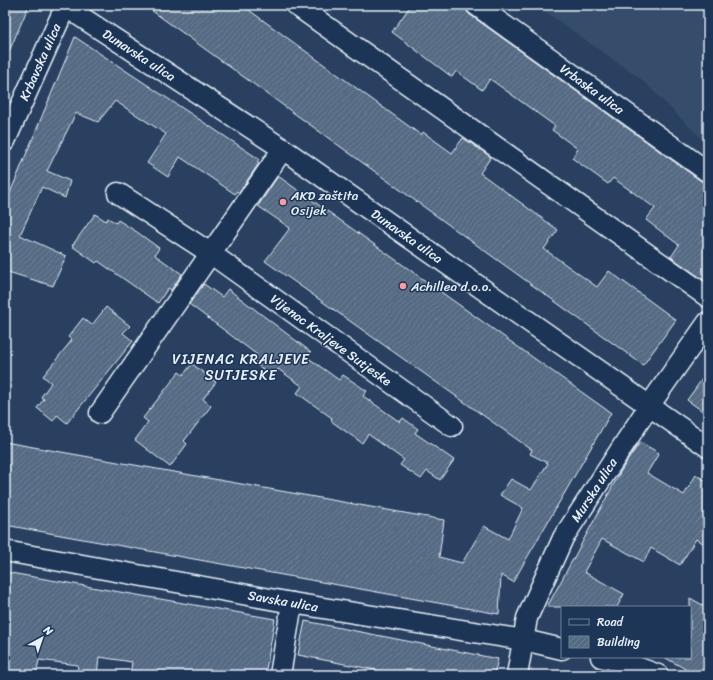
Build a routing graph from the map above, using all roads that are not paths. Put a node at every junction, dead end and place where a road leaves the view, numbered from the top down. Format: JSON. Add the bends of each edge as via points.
{"nodes":[{"id":1,"x":65,"y":5,"type":"edge"},
{"id":2,"x":296,"y":5,"type":"edge"},
{"id":3,"x":476,"y":5,"type":"edge"},
{"id":4,"x":5,"y":141,"type":"edge"},
{"id":5,"x":283,"y":149,"type":"junction"},
{"id":6,"x":708,"y":172,"type":"edge"},
{"id":7,"x":118,"y":193,"type":"dead end"},
{"id":8,"x":210,"y":253,"type":"junction"},
{"id":9,"x":708,"y":297,"type":"edge"},
{"id":10,"x":708,"y":322,"type":"edge"},
{"id":11,"x":649,"y":406,"type":"junction"},
{"id":12,"x":100,"y":412,"type":"dead end"},
{"id":13,"x":452,"y":426,"type":"dead end"},
{"id":14,"x":708,"y":447,"type":"edge"},
{"id":15,"x":5,"y":551,"type":"edge"},
{"id":16,"x":292,"y":603,"type":"junction"},
{"id":17,"x":524,"y":640,"type":"junction"},
{"id":18,"x":561,"y":649,"type":"edge"},
{"id":19,"x":606,"y":658,"type":"edge"},
{"id":20,"x":280,"y":675,"type":"edge"},
{"id":21,"x":283,"y":675,"type":"edge"},
{"id":22,"x":517,"y":675,"type":"edge"},
{"id":23,"x":658,"y":675,"type":"edge"}],
"edges":[{"from":1,"to":4,"type":"street","name":"Krbavska ulica"},
{"from":1,"to":5,"type":"street","name":"Dunavska ulica"},
{"from":2,"to":9,"type":"street"},
{"from":3,"to":6,"type":"street","name":"Vrbaska ulica"},
{"from":5,"to":8,"type":"street"},
{"from":5,"to":11,"type":"street","name":"Dunavska ulica"},
{"from":7,"to":8,"type":"street","name":"Vijenac Kraljeve Sutjeske"},
{"from":8,"to":12,"type":"street"},
{"from":8,"to":13,"type":"street","name":"Vijenac Kraljeve Sutjeske"},
{"from":10,"to":11,"type":"street","name":"Murska ulica"},
{"from":11,"to":14,"type":"street","name":"Dunavska ulica"},
{"from":11,"to":17,"type":"street","name":"Murska ulica","via":[[563,538],[528,618]]},
{"from":15,"to":16,"type":"street","name":"Savska ulica"},
{"from":16,"to":17,"type":"street","name":"Savska ulica"},
{"from":16,"to":20,"type":"street"},
{"from":17,"to":18,"type":"street","name":"Savska ulica"},
{"from":17,"to":22,"type":"street","name":"Murska ulica"},
{"from":19,"to":23,"type":"street"},
{"from":20,"to":21,"type":"street"}]}
